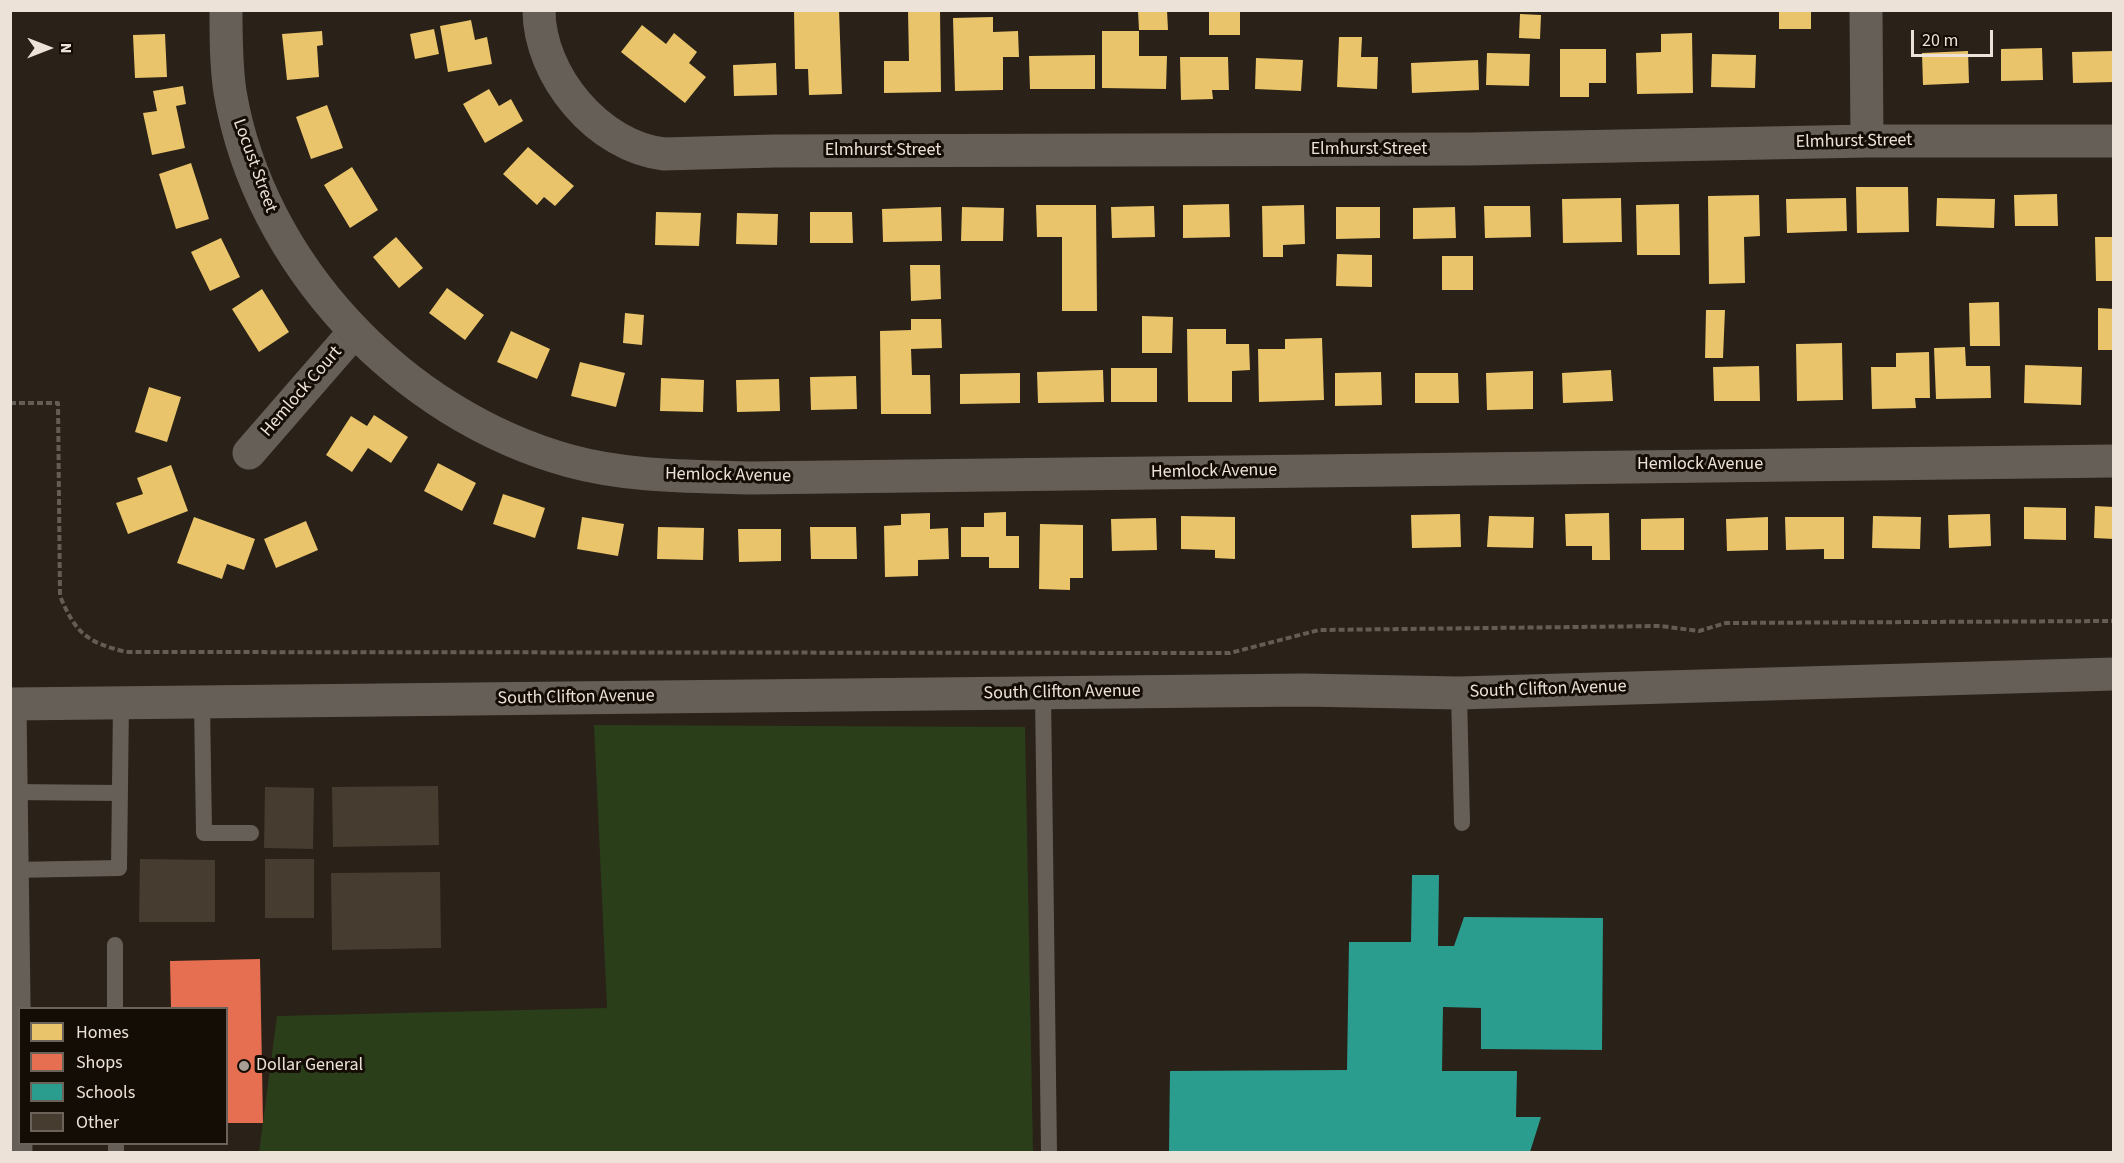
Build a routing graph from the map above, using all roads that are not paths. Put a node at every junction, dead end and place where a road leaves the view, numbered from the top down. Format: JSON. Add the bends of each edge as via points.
{"nodes":[{"id":1,"x":226,"y":10,"type":"edge"},
{"id":2,"x":539,"y":10,"type":"edge"},
{"id":3,"x":1866,"y":10,"type":"edge"},
{"id":4,"x":1867,"y":141,"type":"junction"},
{"id":5,"x":2114,"y":141,"type":"edge"},
{"id":6,"x":355,"y":331,"type":"junction"},
{"id":7,"x":249,"y":453,"type":"dead end"},
{"id":8,"x":2114,"y":461,"type":"edge"},
{"id":9,"x":2114,"y":674,"type":"edge"},
{"id":10,"x":1044,"y":693,"type":"junction"},
{"id":11,"x":1460,"y":693,"type":"junction"},
{"id":12,"x":202,"y":702,"type":"junction"},
{"id":13,"x":121,"y":703,"type":"junction"},
{"id":14,"x":10,"y":705,"type":"edge"},
{"id":15,"x":11,"y":792,"type":"edge"},
{"id":16,"x":120,"y":793,"type":"junction"},
{"id":17,"x":1462,"y":824,"type":"dead end"},
{"id":18,"x":251,"y":833,"type":"dead end"},
{"id":19,"x":12,"y":886,"type":"edge"},
{"id":20,"x":115,"y":945,"type":"dead end"},
{"id":21,"x":115,"y":1007,"type":"edge"},
{"id":22,"x":13,"y":1046,"type":"edge"},
{"id":23,"x":16,"y":1152,"type":"edge"},
{"id":24,"x":1049,"y":1152,"type":"edge"}],
"edges":[{"from":1,"to":6,"type":"street","name":"Locust Street","via":[[230,93],[259,189],[289,248]]},
{"from":2,"to":4,"type":"street","name":"Elmhurst Street","via":[[548,55],[566,88],[590,117],[625,144],[649,153],[1503,149]]},
{"from":3,"to":4,"type":"street"},
{"from":4,"to":5,"type":"street","name":"Elmhurst Street"},
{"from":6,"to":7,"type":"street","name":"Hemlock Court"},
{"from":6,"to":8,"type":"street","name":"Hemlock Avenue","via":[[423,390],[502,435],[570,461],[669,476]]},
{"from":9,"to":11,"type":"street","name":"South Clifton Avenue"},
{"from":10,"to":11,"type":"street","name":"South Clifton Avenue"},
{"from":10,"to":12,"type":"street","name":"South Clifton Avenue"},
{"from":10,"to":24,"type":"lane"},
{"from":11,"to":17,"type":"lane"},
{"from":12,"to":13,"type":"street","name":"South Clifton Avenue"},
{"from":12,"to":18,"type":"lane","via":[[204,833]]},
{"from":13,"to":14,"type":"street","name":"South Clifton Avenue"},
{"from":13,"to":16,"type":"lane"},
{"from":14,"to":15,"type":"street"},
{"from":15,"to":16,"type":"lane"},
{"from":15,"to":19,"type":"street"},
{"from":16,"to":19,"type":"lane","via":[[119,868]]},
{"from":19,"to":22,"type":"street"},
{"from":20,"to":21,"type":"lane"},
{"from":22,"to":23,"type":"street"}]}
